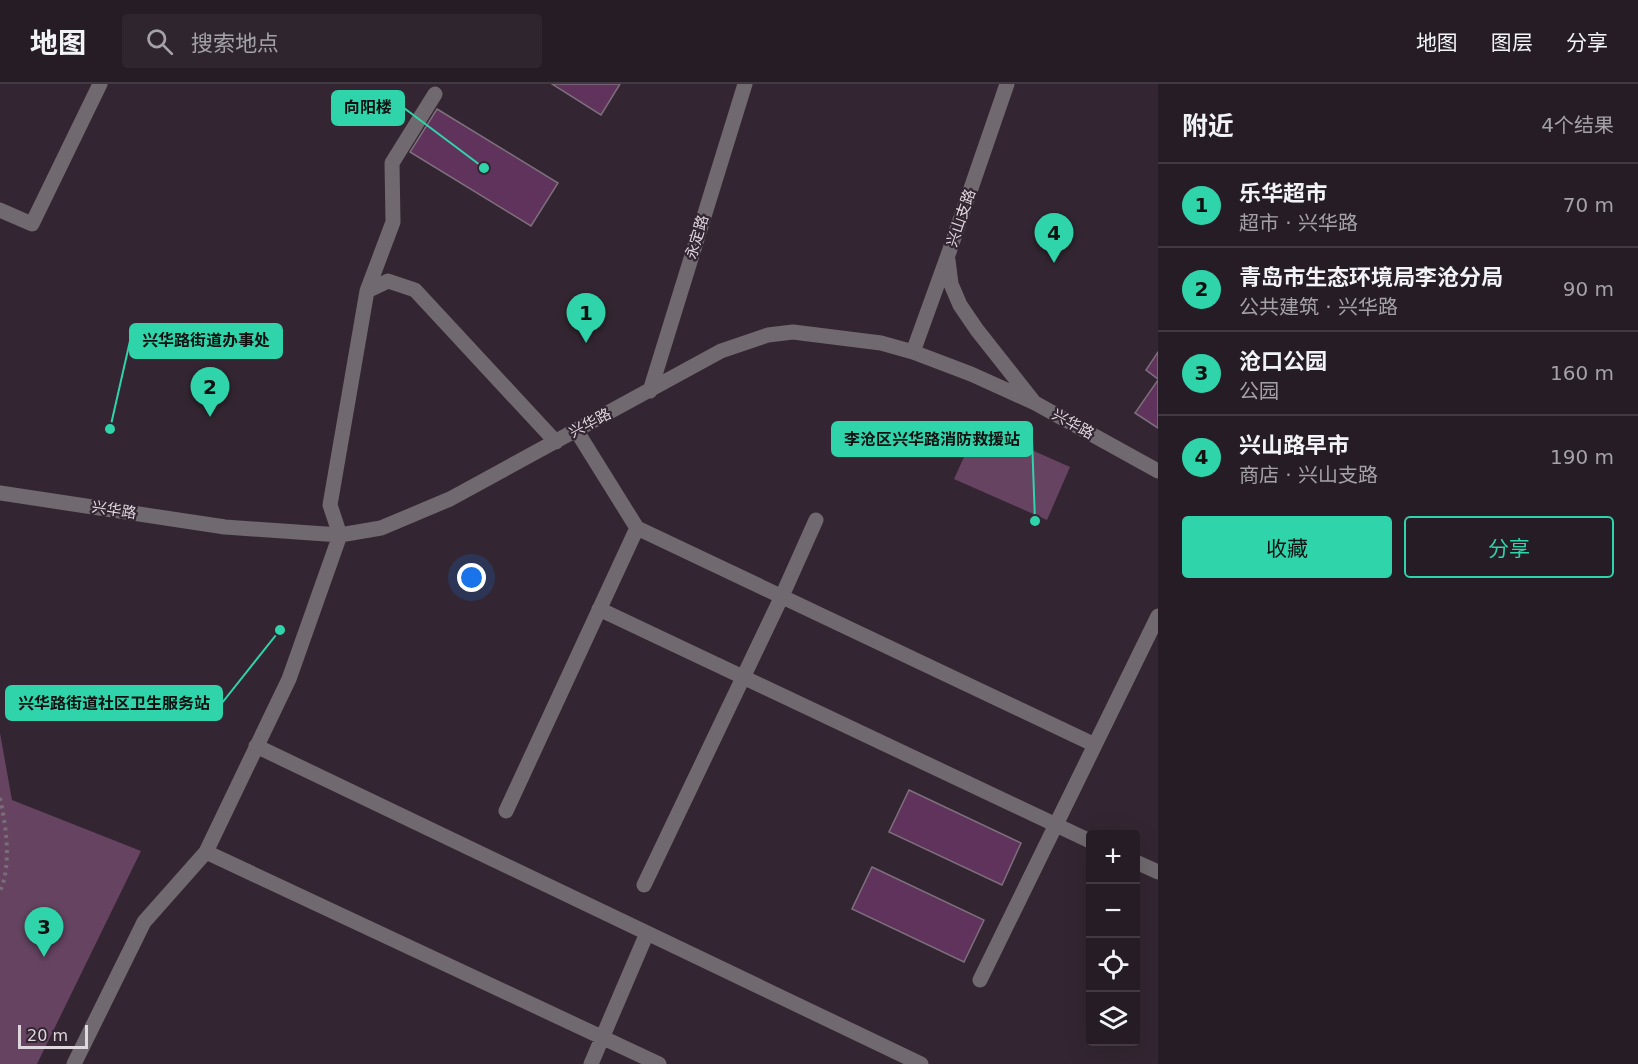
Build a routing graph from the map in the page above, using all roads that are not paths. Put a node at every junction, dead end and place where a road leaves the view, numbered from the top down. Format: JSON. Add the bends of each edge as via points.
{"nodes":[{"id":1,"x":100,"y":84,"type":"edge"},
{"id":2,"x":745,"y":84,"type":"edge"},
{"id":3,"x":1006,"y":84,"type":"edge"},
{"id":4,"x":435,"y":94,"type":"dead end"},
{"id":5,"x":0,"y":210,"type":"edge"},
{"id":6,"x":948,"y":255,"type":"junction"},
{"id":7,"x":367,"y":291,"type":"junction"},
{"id":8,"x":913,"y":352,"type":"junction"},
{"id":9,"x":650,"y":391,"type":"junction"},
{"id":10,"x":1035,"y":403,"type":"junction"},
{"id":11,"x":576,"y":430,"type":"junction"},
{"id":12,"x":556,"y":442,"type":"junction"},
{"id":13,"x":1158,"y":471,"type":"edge"},
{"id":14,"x":0,"y":493,"type":"edge"},
{"id":15,"x":816,"y":520,"type":"dead end"},
{"id":16,"x":638,"y":528,"type":"junction"},
{"id":17,"x":340,"y":535,"type":"junction"},
{"id":18,"x":782,"y":596,"type":"junction"},
{"id":19,"x":599,"y":609,"type":"junction"},
{"id":20,"x":1158,"y":616,"type":"edge"},
{"id":21,"x":743,"y":677,"type":"junction"},
{"id":22,"x":1095,"y":745,"type":"junction"},
{"id":23,"x":256,"y":746,"type":"junction"},
{"id":24,"x":506,"y":811,"type":"dead end"},
{"id":25,"x":1056,"y":825,"type":"junction"},
{"id":26,"x":1086,"y":839,"type":"edge"},
{"id":27,"x":206,"y":852,"type":"junction"},
{"id":28,"x":1140,"y":864,"type":"edge"},
{"id":29,"x":1158,"y":873,"type":"edge"},
{"id":30,"x":644,"y":885,"type":"dead end"},
{"id":31,"x":647,"y":933,"type":"junction"},
{"id":32,"x":980,"y":980,"type":"dead end"},
{"id":33,"x":602,"y":1037,"type":"junction"},
{"id":34,"x":74,"y":1064,"type":"edge"},
{"id":35,"x":591,"y":1064,"type":"edge"},
{"id":36,"x":659,"y":1064,"type":"edge"},
{"id":37,"x":921,"y":1064,"type":"edge"}],
"edges":[{"from":1,"to":5,"type":"street","via":[[32,224]]},
{"from":2,"to":9,"type":"street","name":"永定路"},
{"from":3,"to":6,"type":"street","name":"兴山支路"},
{"from":4,"to":7,"type":"street","via":[[392,163],[393,222]]},
{"from":6,"to":8,"type":"street","name":"兴山支路"},
{"from":6,"to":10,"type":"street","via":[[951,284],[960,305]]},
{"from":7,"to":12,"type":"street","via":[[388,281],[415,290]]},
{"from":7,"to":17,"type":"street","via":[[330,505]]},
{"from":8,"to":9,"type":"street","name":"兴华路","via":[[881,343],[793,332],[768,335],[721,351]]},
{"from":8,"to":10,"type":"street","name":"兴华路"},
{"from":9,"to":11,"type":"street","name":"兴华路"},
{"from":10,"to":13,"type":"street","name":"兴华路"},
{"from":11,"to":12,"type":"street","name":"兴华路"},
{"from":11,"to":16,"type":"street"},
{"from":12,"to":17,"type":"street","name":"兴华路","via":[[450,499],[381,528]]},
{"from":14,"to":17,"type":"street","name":"兴华路","via":[[225,527]]},
{"from":15,"to":18,"type":"street"},
{"from":16,"to":18,"type":"street"},
{"from":16,"to":19,"type":"street"},
{"from":17,"to":23,"type":"street","via":[[289,678]]},
{"from":18,"to":21,"type":"street"},
{"from":18,"to":22,"type":"street"},
{"from":19,"to":21,"type":"street"},
{"from":19,"to":24,"type":"street"},
{"from":20,"to":22,"type":"street"},
{"from":21,"to":25,"type":"street"},
{"from":21,"to":30,"type":"street"},
{"from":22,"to":25,"type":"street"},
{"from":23,"to":27,"type":"street"},
{"from":23,"to":31,"type":"street"},
{"from":25,"to":26,"type":"street"},
{"from":25,"to":32,"type":"street"},
{"from":27,"to":33,"type":"street"},
{"from":27,"to":34,"type":"street","via":[[144,922]]},
{"from":28,"to":29,"type":"street"},
{"from":31,"to":33,"type":"street"},
{"from":31,"to":37,"type":"street"},
{"from":33,"to":35,"type":"street"},
{"from":33,"to":36,"type":"street"}]}
